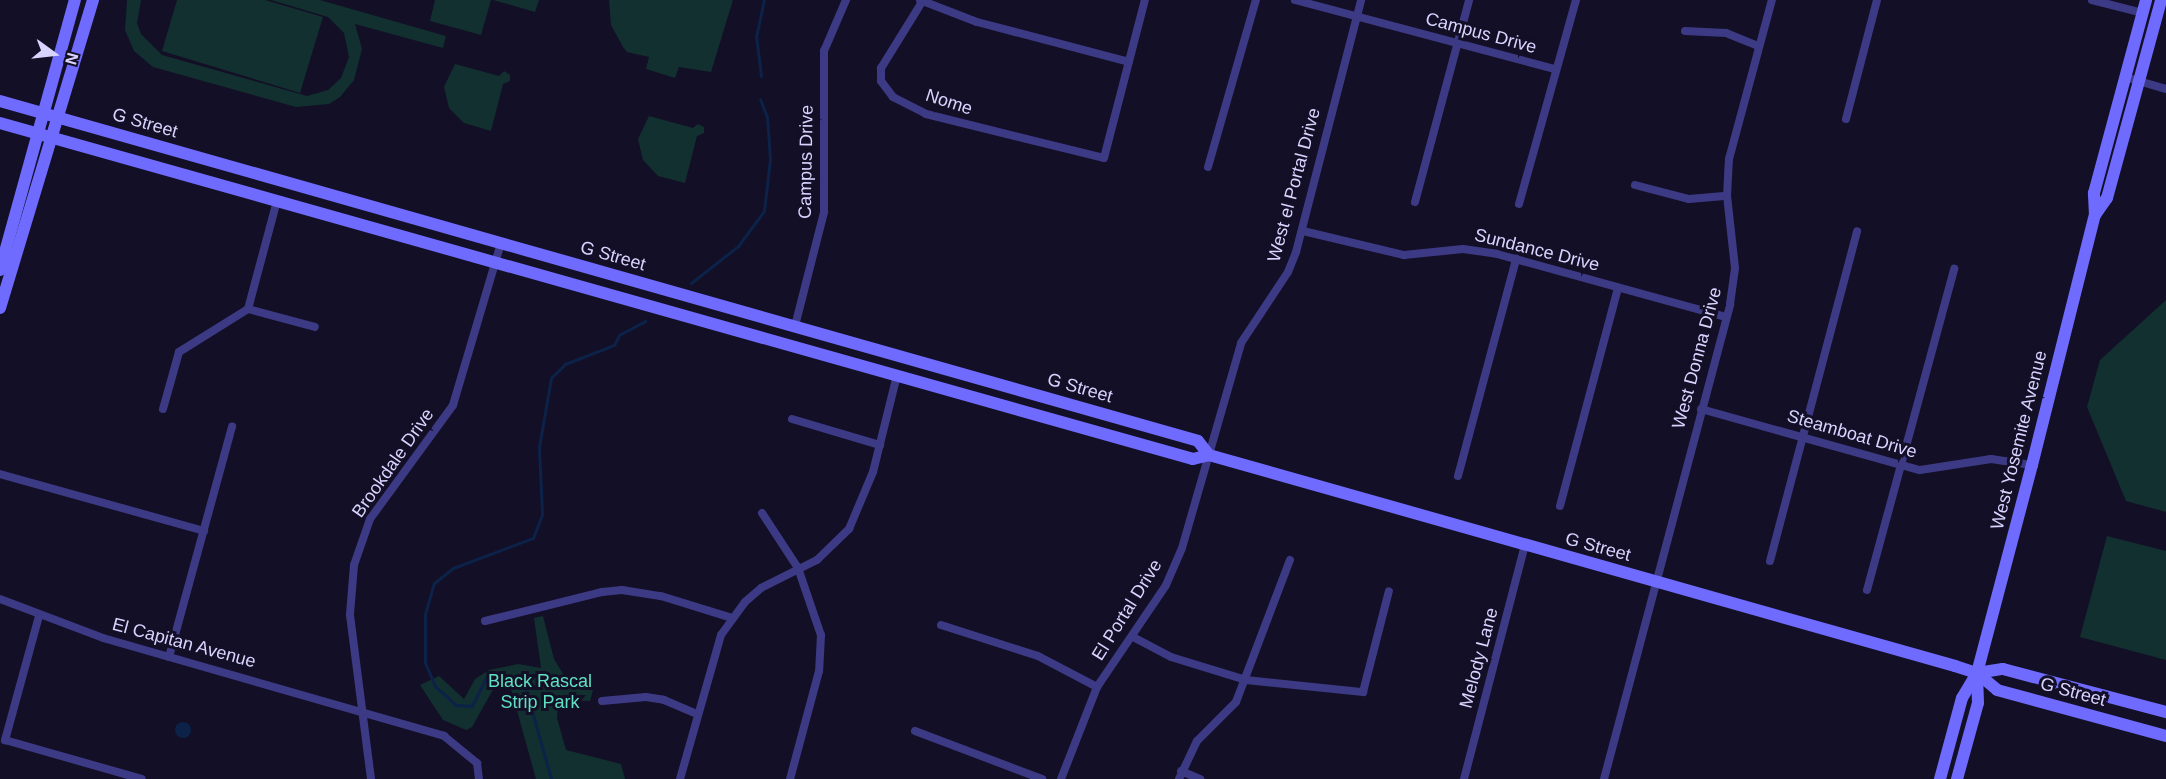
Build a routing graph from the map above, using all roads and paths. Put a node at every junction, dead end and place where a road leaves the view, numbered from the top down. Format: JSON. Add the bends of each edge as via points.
{"nodes":[{"id":1,"x":75,"y":0,"type":"edge"},
{"id":2,"x":93,"y":0,"type":"edge"},
{"id":3,"x":846,"y":0,"type":"edge"},
{"id":4,"x":1145,"y":0,"type":"edge"},
{"id":5,"x":1256,"y":0,"type":"edge"},
{"id":6,"x":1295,"y":0,"type":"edge"},
{"id":7,"x":1360,"y":0,"type":"edge"},
{"id":8,"x":1469,"y":0,"type":"edge"},
{"id":9,"x":1576,"y":0,"type":"edge"},
{"id":10,"x":1772,"y":0,"type":"edge"},
{"id":11,"x":1877,"y":0,"type":"edge"},
{"id":12,"x":2092,"y":0,"type":"edge"},
{"id":13,"x":2146,"y":0,"type":"edge"},
{"id":14,"x":2161,"y":0,"type":"edge"},
{"id":15,"x":921,"y":1,"type":"edge"},
{"id":16,"x":2143,"y":13,"type":"junction"},
{"id":17,"x":1356,"y":17,"type":"junction"},
{"id":18,"x":1685,"y":31,"type":"dead end"},
{"id":19,"x":1457,"y":44,"type":"junction"},
{"id":20,"x":1759,"y":46,"type":"junction"},
{"id":21,"x":1129,"y":62,"type":"junction"},
{"id":22,"x":1555,"y":69,"type":"junction"},
{"id":23,"x":2125,"y":77,"type":"junction"},
{"id":24,"x":2139,"y":81,"type":"junction"},
{"id":25,"x":2166,"y":89,"type":"edge"},
{"id":26,"x":0,"y":101,"type":"edge"},
{"id":27,"x":42,"y":113,"type":"junction"},
{"id":28,"x":58,"y":117,"type":"junction"},
{"id":29,"x":1846,"y":119,"type":"dead end"},
{"id":30,"x":0,"y":123,"type":"edge"},
{"id":31,"x":37,"y":133,"type":"junction"},
{"id":32,"x":53,"y":138,"type":"junction"},
{"id":33,"x":1209,"y":167,"type":"dead end"},
{"id":34,"x":283,"y":181,"type":"junction"},
{"id":35,"x":1635,"y":185,"type":"dead end"},
{"id":36,"x":1727,"y":196,"type":"junction"},
{"id":37,"x":277,"y":201,"type":"junction"},
{"id":38,"x":1415,"y":202,"type":"dead end"},
{"id":39,"x":1519,"y":204,"type":"dead end"},
{"id":40,"x":2095,"y":215,"type":"junction"},
{"id":41,"x":1303,"y":231,"type":"junction"},
{"id":42,"x":1857,"y":231,"type":"dead end"},
{"id":43,"x":501,"y":243,"type":"junction"},
{"id":44,"x":1516,"y":259,"type":"junction"},
{"id":45,"x":496,"y":262,"type":"junction"},
{"id":46,"x":1954,"y":269,"type":"dead end"},
{"id":47,"x":0,"y":270,"type":"edge"},
{"id":48,"x":1618,"y":288,"type":"junction"},
{"id":49,"x":0,"y":308,"type":"edge"},
{"id":50,"x":248,"y":309,"type":"junction"},
{"id":51,"x":1725,"y":317,"type":"junction"},
{"id":52,"x":795,"y":326,"type":"junction"},
{"id":53,"x":315,"y":327,"type":"dead end"},
{"id":54,"x":897,"y":375,"type":"junction"},
{"id":55,"x":163,"y":409,"type":"dead end"},
{"id":56,"x":1701,"y":409,"type":"junction"},
{"id":57,"x":792,"y":419,"type":"dead end"},
{"id":58,"x":232,"y":426,"type":"dead end"},
{"id":59,"x":1803,"y":437,"type":"junction"},
{"id":60,"x":880,"y":445,"type":"junction"},
{"id":61,"x":1209,"y":454,"type":"junction"},
{"id":62,"x":1900,"y":464,"type":"junction"},
{"id":63,"x":2032,"y":465,"type":"junction"},
{"id":64,"x":0,"y":474,"type":"edge"},
{"id":65,"x":1458,"y":476,"type":"dead end"},
{"id":66,"x":1560,"y":506,"type":"dead end"},
{"id":67,"x":762,"y":513,"type":"dead end"},
{"id":68,"x":204,"y":531,"type":"junction"},
{"id":69,"x":1525,"y":545,"type":"junction"},
{"id":70,"x":1290,"y":560,"type":"dead end"},
{"id":71,"x":1770,"y":561,"type":"dead end"},
{"id":72,"x":798,"y":568,"type":"junction"},
{"id":73,"x":1656,"y":581,"type":"junction"},
{"id":74,"x":1868,"y":590,"type":"dead end"},
{"id":75,"x":1389,"y":591,"type":"dead end"},
{"id":76,"x":0,"y":599,"type":"edge"},
{"id":77,"x":39,"y":616,"type":"junction"},
{"id":78,"x":732,"y":618,"type":"junction"},
{"id":79,"x":486,"y":621,"type":"dead end"},
{"id":80,"x":941,"y":625,"type":"dead end"},
{"id":81,"x":1133,"y":637,"type":"junction"},
{"id":82,"x":169,"y":657,"type":"junction"},
{"id":83,"x":1977,"y":673,"type":"junction"},
{"id":84,"x":1246,"y":680,"type":"junction"},
{"id":85,"x":1097,"y":687,"type":"junction"},
{"id":86,"x":602,"y":701,"type":"dead end"},
{"id":87,"x":362,"y":710,"type":"junction"},
{"id":88,"x":2166,"y":712,"type":"edge"},
{"id":89,"x":698,"y":714,"type":"junction"},
{"id":90,"x":915,"y":731,"type":"dead end"},
{"id":91,"x":2166,"y":736,"type":"edge"},
{"id":92,"x":1180,"y":775,"type":"edge"},
{"id":93,"x":142,"y":779,"type":"edge"},
{"id":94,"x":372,"y":779,"type":"edge"},
{"id":95,"x":479,"y":779,"type":"edge"},
{"id":96,"x":680,"y":779,"type":"edge"},
{"id":97,"x":790,"y":779,"type":"edge"},
{"id":98,"x":1042,"y":779,"type":"edge"},
{"id":99,"x":1061,"y":779,"type":"edge"},
{"id":100,"x":1200,"y":779,"type":"edge"},
{"id":101,"x":1464,"y":779,"type":"edge"},
{"id":102,"x":1604,"y":779,"type":"edge"},
{"id":103,"x":1940,"y":779,"type":"edge"},
{"id":104,"x":1957,"y":779,"type":"edge"}],
"edges":[{"from":1,"to":27,"type":"street"},
{"from":2,"to":28,"type":"street"},
{"from":3,"to":52,"type":"street","name":"Campus Drive","via":[[824,51],[824,212]]},
{"from":4,"to":21,"type":"street"},
{"from":5,"to":33,"type":"street"},
{"from":6,"to":17,"type":"street","name":"Campus Drive"},
{"from":7,"to":17,"type":"street","name":"West el Portal Drive"},
{"from":8,"to":19,"type":"street"},
{"from":9,"to":22,"type":"street"},
{"from":10,"to":20,"type":"street","name":"West Donna Drive"},
{"from":11,"to":29,"type":"street"},
{"from":12,"to":16,"type":"street"},
{"from":13,"to":16,"type":"street","name":"West Yosemite Avenue"},
{"from":14,"to":24,"type":"street","name":"West Yosemite Avenue"},
{"from":15,"to":21,"type":"street","via":[[977,22]]},
{"from":15,"to":21,"type":"street","name":"Nome","via":[[881,68],[880,81],[893,97],[936,117],[1104,158]]},
{"from":16,"to":23,"type":"street","name":"West Yosemite Avenue"},
{"from":17,"to":19,"type":"street","name":"Campus Drive"},
{"from":17,"to":41,"type":"street","name":"West el Portal Drive"},
{"from":18,"to":20,"type":"street","via":[[1726,33]]},
{"from":19,"to":22,"type":"street","name":"Campus Drive"},
{"from":19,"to":38,"type":"street"},
{"from":20,"to":36,"type":"street","name":"West Donna Drive","via":[[1731,152]]},
{"from":22,"to":39,"type":"street"},
{"from":23,"to":24,"type":"street"},
{"from":23,"to":40,"type":"street","name":"West Yosemite Avenue","via":[[2094,193]]},
{"from":24,"to":25,"type":"street"},
{"from":24,"to":40,"type":"street","name":"West Yosemite Avenue","via":[[2107,198]]},
{"from":26,"to":27,"type":"street","name":"G Street"},
{"from":27,"to":28,"type":"street","name":"G Street"},
{"from":27,"to":31,"type":"street"},
{"from":28,"to":32,"type":"street"},
{"from":28,"to":34,"type":"street","name":"G Street"},
{"from":30,"to":31,"type":"street","name":"G Street"},
{"from":31,"to":32,"type":"street","name":"G Street"},
{"from":31,"to":47,"type":"street"},
{"from":32,"to":37,"type":"street","name":"G Street"},
{"from":32,"to":49,"type":"street"},
{"from":34,"to":37,"type":"street"},
{"from":34,"to":43,"type":"street","name":"G Street"},
{"from":35,"to":36,"type":"street","via":[[1689,199]]},
{"from":36,"to":51,"type":"street","name":"West Donna Drive","via":[[1735,268]]},
{"from":37,"to":45,"type":"street","name":"G Street"},
{"from":37,"to":50,"type":"street"},
{"from":40,"to":63,"type":"street","name":"West Yosemite Avenue"},
{"from":41,"to":44,"type":"street","name":"Sundance Drive","via":[[1404,255],[1463,249]]},
{"from":41,"to":61,"type":"street","name":"West el Portal Drive","via":[[1288,272],[1241,343]]},
{"from":42,"to":59,"type":"street"},
{"from":43,"to":45,"type":"street","name":"Brookdale Drive"},
{"from":43,"to":52,"type":"street","name":"G Street"},
{"from":44,"to":48,"type":"street","name":"Sundance Drive"},
{"from":44,"to":65,"type":"street"},
{"from":45,"to":54,"type":"street","name":"G Street"},
{"from":45,"to":87,"type":"street","name":"Brookdale Drive","via":[[453,405],[370,519],[361,542],[350,590],[350,614]]},
{"from":46,"to":62,"type":"street"},
{"from":48,"to":51,"type":"street","name":"Sundance Drive"},
{"from":48,"to":66,"type":"street"},
{"from":50,"to":53,"type":"street"},
{"from":50,"to":55,"type":"street","via":[[179,352]]},
{"from":51,"to":56,"type":"street","name":"West Donna Drive"},
{"from":52,"to":61,"type":"street","name":"G Street","via":[[1198,441]]},
{"from":54,"to":60,"type":"street"},
{"from":54,"to":61,"type":"street","name":"G Street","via":[[1194,459]]},
{"from":56,"to":59,"type":"street","name":"Steamboat Drive"},
{"from":56,"to":73,"type":"street","name":"West Donna Drive"},
{"from":57,"to":60,"type":"street"},
{"from":58,"to":68,"type":"street"},
{"from":59,"to":62,"type":"street","name":"Steamboat Drive"},
{"from":59,"to":71,"type":"street"},
{"from":60,"to":72,"type":"street","via":[[864,500],[849,529],[835,546]]},
{"from":61,"to":69,"type":"street","name":"G Street"},
{"from":61,"to":81,"type":"street","name":"El Portal Drive","via":[[1174,569]]},
{"from":62,"to":63,"type":"street","name":"Steamboat Drive","via":[[1932,471],[1991,459]]},
{"from":62,"to":74,"type":"street"},
{"from":63,"to":83,"type":"street","name":"West Yosemite Avenue"},
{"from":64,"to":68,"type":"street"},
{"from":67,"to":72,"type":"street"},
{"from":68,"to":82,"type":"street"},
{"from":69,"to":73,"type":"street","name":"G Street"},
{"from":69,"to":101,"type":"street","name":"Melody Lane"},
{"from":70,"to":84,"type":"street"},
{"from":72,"to":78,"type":"street","via":[[761,588]]},
{"from":72,"to":97,"type":"street","via":[[819,619],[821,656]]},
{"from":73,"to":83,"type":"street","name":"G Street"},
{"from":73,"to":102,"type":"street","name":"West Donna Drive"},
{"from":75,"to":84,"type":"street","via":[[1363,692]]},
{"from":76,"to":77,"type":"street","name":"El Capitan Avenue"},
{"from":77,"to":82,"type":"street","name":"El Capitan Avenue"},
{"from":77,"to":93,"type":"street","via":[[5,740]]},
{"from":78,"to":79,"type":"street","via":[[661,596],[622,590]]},
{"from":78,"to":89,"type":"street","via":[[716,648]]},
{"from":80,"to":85,"type":"street","via":[[1038,656]]},
{"from":81,"to":84,"type":"street","via":[[1170,657]]},
{"from":81,"to":85,"type":"street","name":"El Portal Drive"},
{"from":82,"to":87,"type":"street","name":"El Capitan Avenue"},
{"from":83,"to":88,"type":"street","name":"G Street","via":[[2003,669]]},
{"from":83,"to":91,"type":"street","name":"G Street","via":[[1997,690]]},
{"from":83,"to":103,"type":"street","via":[[1962,698]]},
{"from":83,"to":104,"type":"street","via":[[1978,703]]},
{"from":84,"to":92,"type":"street","via":[[1236,702],[1197,741]]},
{"from":85,"to":99,"type":"street","name":"El Portal Drive"},
{"from":86,"to":89,"type":"street","via":[[664,699]]},
{"from":87,"to":94,"type":"street","name":"Brookdale Drive"},
{"from":87,"to":95,"type":"street","name":"El Capitan Avenue","via":[[455,742],[477,763]]},
{"from":89,"to":96,"type":"street"},
{"from":90,"to":98,"type":"street"},
{"from":92,"to":100,"type":"street"}]}
